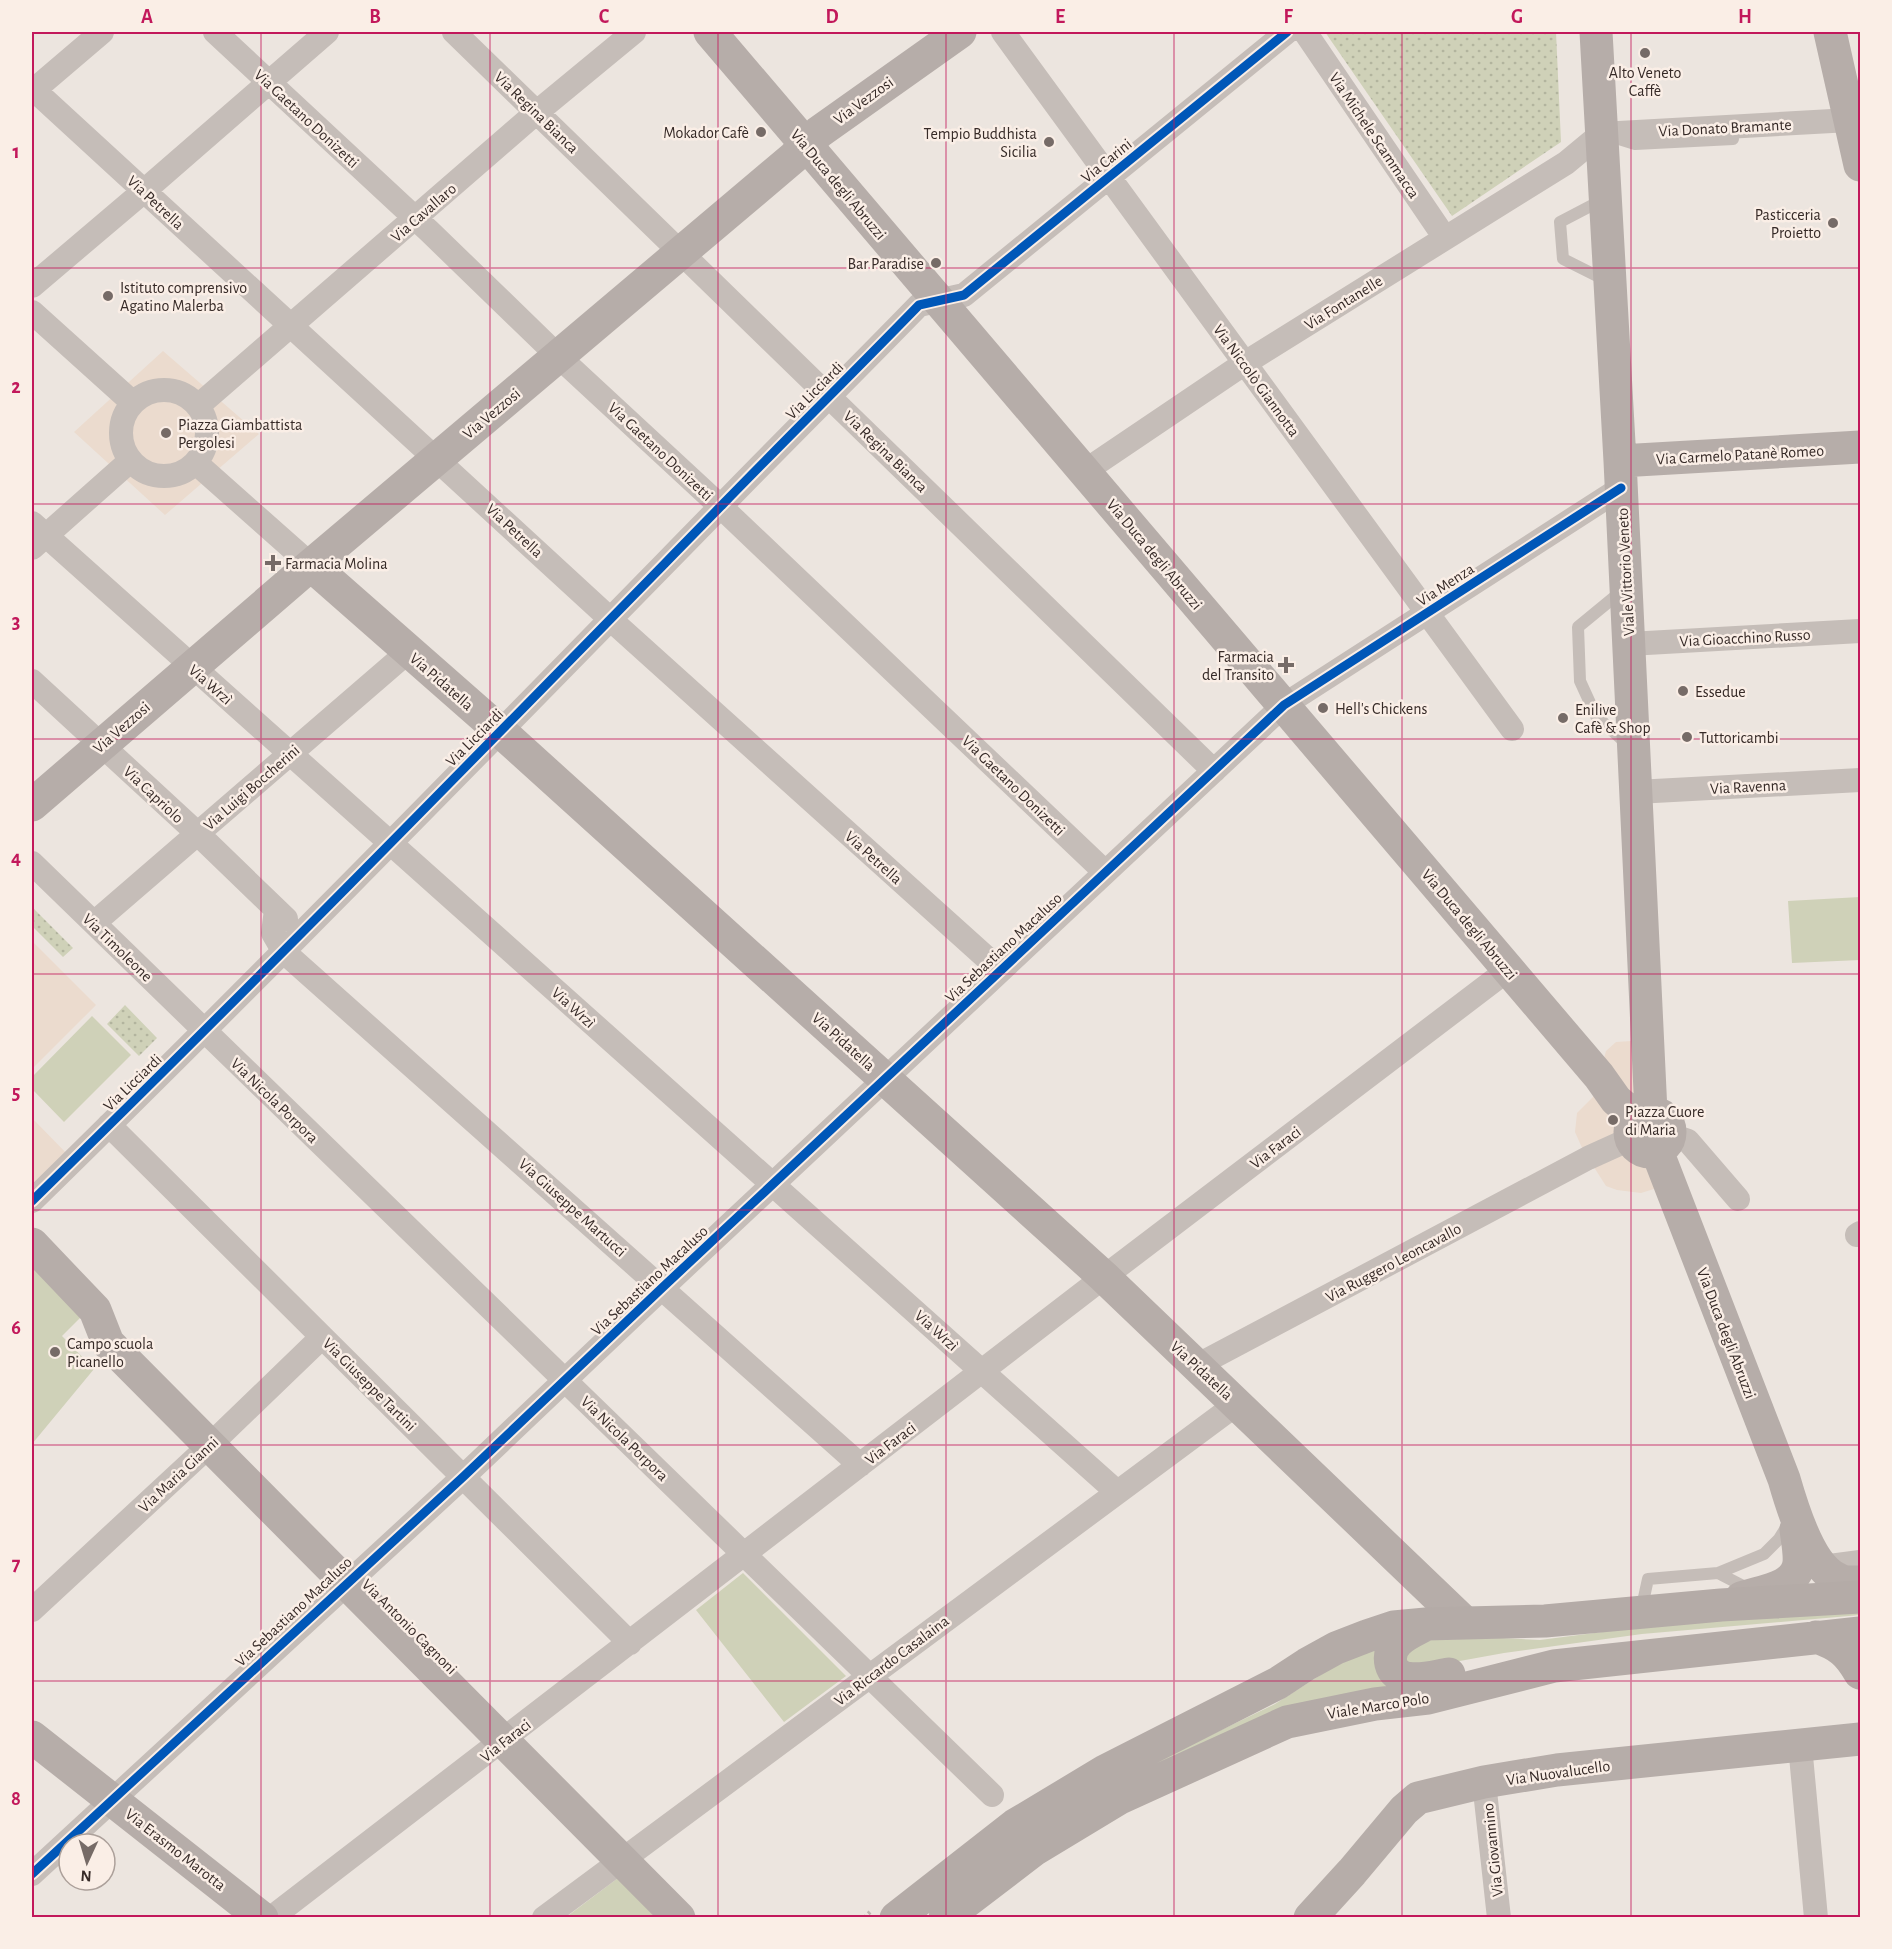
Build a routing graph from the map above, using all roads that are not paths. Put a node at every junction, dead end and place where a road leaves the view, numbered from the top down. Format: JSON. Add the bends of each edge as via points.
{"nodes":[{"id":1,"x":102,"y":32,"type":"edge"},
{"id":2,"x":215,"y":32,"type":"edge"},
{"id":3,"x":327,"y":32,"type":"edge"},
{"id":4,"x":454,"y":32,"type":"edge"},
{"id":5,"x":634,"y":32,"type":"edge"},
{"id":6,"x":710,"y":32,"type":"edge"},
{"id":7,"x":960,"y":32,"type":"edge"},
{"id":8,"x":1003,"y":32,"type":"edge"},
{"id":9,"x":1287,"y":32,"type":"edge"},
{"id":10,"x":1305,"y":32,"type":"edge"},
{"id":11,"x":1596,"y":32,"type":"edge"},
{"id":12,"x":1830,"y":32,"type":"edge"},
{"id":13,"x":269,"y":82,"type":"junction"},
{"id":14,"x":33,"y":89,"type":"edge"},
{"id":15,"x":537,"y":112,"type":"junction"},
{"id":16,"x":1850,"y":120,"type":"junction"},
{"id":17,"x":1601,"y":134,"type":"junction"},
{"id":18,"x":807,"y":145,"type":"junction"},
{"id":19,"x":1860,"y":165,"type":"edge"},
{"id":20,"x":1109,"y":177,"type":"junction"},
{"id":21,"x":144,"y":191,"type":"junction"},
{"id":22,"x":1605,"y":198,"type":"junction"},
{"id":23,"x":416,"y":219,"type":"junction"},
{"id":24,"x":1444,"y":238,"type":"junction"},
{"id":25,"x":680,"y":252,"type":"junction"},
{"id":26,"x":1609,"y":282,"type":"junction"},
{"id":27,"x":32,"y":286,"type":"edge"},
{"id":28,"x":939,"y":301,"type":"junction"},
{"id":29,"x":32,"y":312,"type":"edge"},
{"id":30,"x":289,"y":326,"type":"junction"},
{"id":31,"x":559,"y":357,"type":"junction"},
{"id":32,"x":1245,"y":363,"type":"junction"},
{"id":33,"x":830,"y":396,"type":"junction"},
{"id":34,"x":126,"y":397,"type":"junction"},
{"id":35,"x":205,"y":400,"type":"junction"},
{"id":36,"x":1860,"y":447,"type":"edge"},
{"id":37,"x":437,"y":458,"type":"junction"},
{"id":38,"x":124,"y":466,"type":"junction"},
{"id":39,"x":203,"y":469,"type":"junction"},
{"id":40,"x":1084,"y":471,"type":"junction"},
{"id":41,"x":1620,"y":474,"type":"junction"},
{"id":42,"x":720,"y":506,"type":"junction"},
{"id":43,"x":36,"y":535,"type":"edge"},
{"id":44,"x":311,"y":565,"type":"junction"},
{"id":45,"x":1626,"y":587,"type":"junction"},
{"id":46,"x":1427,"y":614,"type":"junction"},
{"id":47,"x":611,"y":620,"type":"junction"},
{"id":48,"x":1860,"y":631,"type":"edge"},
{"id":49,"x":1629,"y":644,"type":"junction"},
{"id":50,"x":409,"y":651,"type":"junction"},
{"id":51,"x":192,"y":667,"type":"junction"},
{"id":52,"x":32,"y":681,"type":"edge"},
{"id":53,"x":1284,"y":705,"type":"junction"},
{"id":54,"x":1512,"y":729,"type":"dead end"},
{"id":55,"x":500,"y":732,"type":"junction"},
{"id":56,"x":101,"y":745,"type":"junction"},
{"id":57,"x":1634,"y":750,"type":"junction"},
{"id":58,"x":289,"y":753,"type":"junction"},
{"id":59,"x":1214,"y":771,"type":"junction"},
{"id":60,"x":1860,"y":780,"type":"edge"},
{"id":61,"x":1635,"y":792,"type":"junction"},
{"id":62,"x":32,"y":805,"type":"edge"},
{"id":63,"x":197,"y":833,"type":"junction"},
{"id":64,"x":390,"y":842,"type":"junction"},
{"id":65,"x":32,"y":863,"type":"edge"},
{"id":66,"x":1105,"y":872,"type":"junction"},
{"id":67,"x":276,"y":909,"type":"junction"},
{"id":68,"x":94,"y":923,"type":"junction"},
{"id":69,"x":302,"y":934,"type":"junction"},
{"id":70,"x":284,"y":952,"type":"junction"},
{"id":71,"x":1509,"y":969,"type":"junction"},
{"id":72,"x":1000,"y":970,"type":"junction"},
{"id":73,"x":205,"y":1032,"type":"junction"},
{"id":74,"x":885,"y":1078,"type":"junction"},
{"id":75,"x":109,"y":1125,"type":"junction"},
{"id":76,"x":1649,"y":1131,"type":"junction"},
{"id":77,"x":773,"y":1184,"type":"junction"},
{"id":78,"x":1738,"y":1199,"type":"dead end"},
{"id":79,"x":32,"y":1201,"type":"edge"},
{"id":80,"x":32,"y":1244,"type":"edge"},
{"id":81,"x":1104,"y":1277,"type":"junction"},
{"id":82,"x":663,"y":1287,"type":"junction"},
{"id":83,"x":322,"y":1337,"type":"junction"},
{"id":84,"x":1198,"y":1365,"type":"junction"},
{"id":85,"x":983,"y":1371,"type":"junction"},
{"id":86,"x":565,"y":1380,"type":"junction"},
{"id":87,"x":1238,"y":1403,"type":"junction"},
{"id":88,"x":210,"y":1445,"type":"junction"},
{"id":89,"x":861,"y":1465,"type":"junction"},
{"id":90,"x":463,"y":1477,"type":"junction"},
{"id":91,"x":1117,"y":1492,"type":"junction"},
{"id":92,"x":1795,"y":1515,"type":"junction"},
{"id":93,"x":745,"y":1553,"type":"junction"},
{"id":94,"x":1860,"y":1562,"type":"edge"},
{"id":95,"x":1822,"y":1567,"type":"junction"},
{"id":96,"x":1718,"y":1573,"type":"junction"},
{"id":97,"x":1860,"y":1582,"type":"edge"},
{"id":98,"x":346,"y":1583,"type":"junction"},
{"id":99,"x":1755,"y":1593,"type":"junction"},
{"id":100,"x":1860,"y":1597,"type":"edge"},
{"id":101,"x":1721,"y":1605,"type":"junction"},
{"id":102,"x":32,"y":1610,"type":"edge"},
{"id":103,"x":1641,"y":1611,"type":"junction"},
{"id":104,"x":1464,"y":1622,"type":"junction"},
{"id":105,"x":1426,"y":1624,"type":"junction"},
{"id":106,"x":1860,"y":1633,"type":"edge"},
{"id":107,"x":1816,"y":1637,"type":"junction"},
{"id":108,"x":630,"y":1643,"type":"junction"},
{"id":109,"x":1554,"y":1666,"type":"junction"},
{"id":110,"x":1860,"y":1672,"type":"edge"},
{"id":111,"x":871,"y":1676,"type":"junction"},
{"id":112,"x":32,"y":1737,"type":"edge"},
{"id":113,"x":1860,"y":1739,"type":"edge"},
{"id":114,"x":503,"y":1741,"type":"junction"},
{"id":115,"x":1800,"y":1745,"type":"junction"},
{"id":116,"x":1484,"y":1782,"type":"junction"},
{"id":117,"x":992,"y":1795,"type":"dead end"},
{"id":118,"x":112,"y":1798,"type":"junction"},
{"id":119,"x":622,"y":1860,"type":"junction"},
{"id":120,"x":32,"y":1874,"type":"edge"},
{"id":121,"x":262,"y":1917,"type":"edge"},
{"id":122,"x":271,"y":1917,"type":"edge"},
{"id":123,"x":544,"y":1917,"type":"edge"},
{"id":124,"x":679,"y":1917,"type":"edge"},
{"id":125,"x":896,"y":1917,"type":"edge"},
{"id":126,"x":945,"y":1917,"type":"edge"},
{"id":127,"x":1310,"y":1917,"type":"edge"},
{"id":128,"x":1499,"y":1917,"type":"edge"},
{"id":129,"x":1816,"y":1917,"type":"edge"}],
"edges":[{"from":1,"to":14,"type":"street"},
{"from":2,"to":13,"type":"street","name":"Via Gaetano Donizetti"},
{"from":3,"to":13,"type":"street"},
{"from":4,"to":15,"type":"street","name":"Via Regina Bianca"},
{"from":5,"to":15,"type":"street","name":"Via Cavallaro"},
{"from":6,"to":18,"type":"main road","name":"Via Duca degli Abruzzi"},
{"from":7,"to":18,"type":"main road","name":"Via Vezzosi","via":[[819,132]]},
{"from":8,"to":20,"type":"street","name":"Via Niccolò Giannotta"},
{"from":9,"to":20,"type":"street","name":"Via Carini"},
{"from":10,"to":24,"type":"street","name":"Via Michele Scammacca"},
{"from":11,"to":17,"type":"main road","name":"Viale Vittorio Veneto"},
{"from":12,"to":16,"type":"main road"},
{"from":13,"to":21,"type":"street"},
{"from":13,"to":23,"type":"street","name":"Via Gaetano Donizetti"},
{"from":14,"to":21,"type":"street","name":"Via Petrella"},
{"from":15,"to":23,"type":"street","name":"Via Cavallaro"},
{"from":15,"to":25,"type":"street","name":"Via Regina Bianca"},
{"from":16,"to":17,"type":"street","name":"Via Donato Bramante"},
{"from":16,"to":19,"type":"main road"},
{"from":17,"to":22,"type":"main road","name":"Viale Vittorio Veneto"},
{"from":17,"to":24,"type":"street","name":"Via Fontanelle","via":[[1566,163]]},
{"from":18,"to":25,"type":"main road","name":"Via Vezzosi"},
{"from":18,"to":28,"type":"main road","name":"Via Duca degli Abruzzi"},
{"from":20,"to":28,"type":"street","name":"Via Carini","via":[[964,295]]},
{"from":20,"to":32,"type":"street","name":"Via Niccolò Giannotta"},
{"from":21,"to":27,"type":"street"},
{"from":21,"to":30,"type":"street","name":"Via Petrella"},
{"from":22,"to":26,"type":"main road","name":"Viale Vittorio Veneto"},
{"from":22,"to":26,"type":"lane","via":[[1560,222],[1563,259]]},
{"from":23,"to":30,"type":"street","name":"Via Cavallaro"},
{"from":23,"to":31,"type":"street","name":"Via Gaetano Donizetti"},
{"from":24,"to":32,"type":"street","name":"Via Fontanelle"},
{"from":25,"to":31,"type":"main road","name":"Via Vezzosi"},
{"from":25,"to":33,"type":"street","name":"Via Regina Bianca"},
{"from":26,"to":41,"type":"main road","name":"Viale Vittorio Veneto"},
{"from":28,"to":33,"type":"street","name":"Via Licciardi","via":[[919,305]]},
{"from":28,"to":40,"type":"main road","name":"Via Duca degli Abruzzi"},
{"from":29,"to":34,"type":"street"},
{"from":30,"to":35,"type":"street","name":"Via Cavallaro"},
{"from":30,"to":37,"type":"street","name":"Via Petrella"},
{"from":31,"to":37,"type":"main road","name":"Via Vezzosi"},
{"from":31,"to":42,"type":"street","name":"Via Gaetano Donizetti"},
{"from":32,"to":40,"type":"street","name":"Via Fontanelle"},
{"from":32,"to":46,"type":"street","name":"Via Niccolò Giannotta"},
{"from":33,"to":42,"type":"street","name":"Via Licciardi"},
{"from":33,"to":59,"type":"street","name":"Via Regina Bianca"},
{"from":34,"to":35,"type":"street","via":[[161,390]]},
{"from":34,"to":38,"type":"street","via":[[120,438]]},
{"from":35,"to":39,"type":"street"},
{"from":36,"to":41,"type":"main road","name":"Via Carmelo Patanè Romeo"},
{"from":37,"to":44,"type":"main road","name":"Via Vezzosi"},
{"from":37,"to":47,"type":"street","name":"Via Petrella"},
{"from":38,"to":39,"type":"street","via":[[168,477]]},
{"from":38,"to":43,"type":"street"},
{"from":39,"to":44,"type":"street","name":"Via Pidatella"},
{"from":40,"to":53,"type":"main road","name":"Via Duca degli Abruzzi"},
{"from":41,"to":45,"type":"main road","name":"Viale Vittorio Veneto"},
{"from":41,"to":46,"type":"street","name":"Via Menza"},
{"from":42,"to":47,"type":"street","name":"Via Licciardi"},
{"from":42,"to":66,"type":"street","name":"Via Gaetano Donizetti"},
{"from":43,"to":51,"type":"street","name":"Via Wrzì"},
{"from":44,"to":50,"type":"main road","name":"Via Pidatella"},
{"from":44,"to":51,"type":"main road","name":"Via Vezzosi"},
{"from":45,"to":49,"type":"main road","name":"Viale Vittorio Veneto"},
{"from":45,"to":57,"type":"lane","via":[[1578,627],[1580,681],[1596,716]]},
{"from":46,"to":53,"type":"street","name":"Via Menza"},
{"from":46,"to":54,"type":"street","name":"Via Niccolò Giannotta"},
{"from":47,"to":55,"type":"street","name":"Via Licciardi"},
{"from":47,"to":72,"type":"street","name":"Via Petrella"},
{"from":48,"to":49,"type":"street","name":"Via Gioacchino Russo"},
{"from":49,"to":57,"type":"main road","name":"Viale Vittorio Veneto"},
{"from":50,"to":55,"type":"main road","name":"Via Pidatella"},
{"from":50,"to":58,"type":"street","name":"Via Luigi Boccherini"},
{"from":51,"to":56,"type":"main road","name":"Via Vezzosi"},
{"from":51,"to":58,"type":"street","name":"Via Wrzì"},
{"from":52,"to":56,"type":"street","name":"Via Capriolo"},
{"from":53,"to":59,"type":"street","name":"Via Sebastiano Macaluso"},
{"from":53,"to":71,"type":"main road","name":"Via Duca degli Abruzzi"},
{"from":55,"to":64,"type":"street","name":"Via Licciardi"},
{"from":55,"to":74,"type":"main road","name":"Via Pidatella"},
{"from":56,"to":62,"type":"main road","name":"Via Vezzosi"},
{"from":56,"to":63,"type":"street","name":"Via Capriolo"},
{"from":57,"to":61,"type":"main road","name":"Viale Vittorio Veneto"},
{"from":58,"to":63,"type":"street","name":"Via Luigi Boccherini"},
{"from":58,"to":64,"type":"street","name":"Via Wrzì"},
{"from":59,"to":66,"type":"street","name":"Via Sebastiano Macaluso"},
{"from":60,"to":61,"type":"street","name":"Via Ravenna"},
{"from":61,"to":76,"type":"main road","name":"Viale Vittorio Veneto"},
{"from":63,"to":67,"type":"street","name":"Via Capriolo"},
{"from":63,"to":68,"type":"street","name":"Via Luigi Boccherini"},
{"from":64,"to":69,"type":"street","name":"Via Licciardi"},
{"from":64,"to":77,"type":"street","name":"Via Wrzì"},
{"from":65,"to":68,"type":"street","name":"Via Timoleone"},
{"from":66,"to":72,"type":"street","name":"Via Sebastiano Macaluso"},
{"from":67,"to":69,"type":"street","name":"Via Capriolo"},
{"from":67,"to":70,"type":"street","via":[[273,933]]},
{"from":68,"to":73,"type":"street","name":"Via Timoleone"},
{"from":69,"to":70,"type":"street","name":"Via Licciardi"},
{"from":70,"to":73,"type":"street","name":"Via Licciardi"},
{"from":70,"to":82,"type":"street","name":"Via Giuseppe Martucci"},
{"from":71,"to":76,"type":"main road","name":"Via Duca degli Abruzzi","via":[[1616,1100]]},
{"from":71,"to":81,"type":"street","name":"Via Faraci"},
{"from":72,"to":74,"type":"street","name":"Via Sebastiano Macaluso"},
{"from":73,"to":75,"type":"street","name":"Via Licciardi"},
{"from":73,"to":86,"type":"street","name":"Via Nicola Porpora"},
{"from":74,"to":77,"type":"street","name":"Via Sebastiano Macaluso"},
{"from":74,"to":81,"type":"main road","name":"Via Pidatella"},
{"from":75,"to":79,"type":"street","name":"Via Licciardi"},
{"from":75,"to":83,"type":"street","name":"Via Giuseppe Tartini"},
{"from":76,"to":78,"type":"street","via":[[1688,1141]]},
{"from":76,"to":84,"type":"street","name":"Via Ruggero Leoncavallo","via":[[1588,1158]]},
{"from":76,"to":92,"type":"main road","name":"Via Duca degli Abruzzi"},
{"from":77,"to":82,"type":"street","name":"Via Sebastiano Macaluso"},
{"from":77,"to":85,"type":"street","name":"Via Wrzì"},
{"from":80,"to":88,"type":"main road","name":"Via Antonio Cagnoni","via":[[95,1310],[108,1343]]},
{"from":81,"to":84,"type":"main road","name":"Via Pidatella"},
{"from":81,"to":85,"type":"street","name":"Via Faraci"},
{"from":82,"to":86,"type":"street","name":"Via Sebastiano Macaluso"},
{"from":82,"to":89,"type":"street","name":"Via Giuseppe Martucci"},
{"from":83,"to":88,"type":"street","name":"Via Maria Gianni"},
{"from":83,"to":90,"type":"street","name":"Via Giuseppe Tartini"},
{"from":84,"to":87,"type":"main road","name":"Via Pidatella"},
{"from":85,"to":89,"type":"street","name":"Via Faraci"},
{"from":85,"to":91,"type":"street","name":"Via Wrzì"},
{"from":86,"to":90,"type":"street","name":"Via Sebastiano Macaluso"},
{"from":86,"to":93,"type":"street","name":"Via Nicola Porpora"},
{"from":87,"to":91,"type":"street","name":"Via Riccardo Casalaina"},
{"from":87,"to":104,"type":"main road","name":"Via Pidatella"},
{"from":88,"to":98,"type":"main road","name":"Via Antonio Cagnoni"},
{"from":88,"to":102,"type":"street","name":"Via Maria Gianni"},
{"from":89,"to":93,"type":"street","name":"Via Faraci"},
{"from":90,"to":98,"type":"street","name":"Via Sebastiano Macaluso"},
{"from":90,"to":108,"type":"street","name":"Via Giuseppe Tartini"},
{"from":91,"to":111,"type":"street","name":"Via Riccardo Casalaina"},
{"from":92,"to":95,"type":"main road"},
{"from":92,"to":96,"type":"lane","via":[[1764,1554]]},
{"from":92,"to":99,"type":"main road","via":[[1797,1573],[1784,1584]]},
{"from":93,"to":108,"type":"street","name":"Via Faraci"},
{"from":93,"to":111,"type":"street","name":"Via Nicola Porpora"},
{"from":94,"to":95,"type":"street"},
{"from":95,"to":97,"type":"main road","via":[[1836,1579]]},
{"from":96,"to":99,"type":"lane"},
{"from":96,"to":103,"type":"lane","via":[[1648,1579]]},
{"from":98,"to":114,"type":"main road","name":"Via Antonio Cagnoni"},
{"from":98,"to":118,"type":"street","name":"Via Sebastiano Macaluso"},
{"from":99,"to":101,"type":"main road"},
{"from":100,"to":101,"type":"main road"},
{"from":101,"to":103,"type":"main road"},
{"from":103,"to":104,"type":"main road","via":[[1545,1621]]},
{"from":104,"to":105,"type":"main road"},
{"from":105,"to":109,"type":"main road","via":[[1401,1638],[1391,1649],[1392,1668],[1398,1675],[1421,1679],[1467,1670]]},
{"from":105,"to":125,"type":"main road","via":[[1394,1627],[1336,1648],[1278,1683],[1105,1771],[1015,1825]]},
{"from":106,"to":107,"type":"main road","name":"Viale Marco Polo"},
{"from":107,"to":109,"type":"main road","name":"Viale Marco Polo"},
{"from":107,"to":110,"type":"main road","via":[[1838,1646]]},
{"from":108,"to":114,"type":"street","name":"Via Faraci"},
{"from":109,"to":126,"type":"main road","name":"Viale Marco Polo","via":[[1428,1698],[1287,1722],[1120,1798],[1034,1850]]},
{"from":111,"to":117,"type":"street","name":"Via Nicola Porpora"},
{"from":111,"to":119,"type":"street","name":"Via Riccardo Casalaina"},
{"from":112,"to":118,"type":"main road","name":"Via Erasmo Marotta"},
{"from":113,"to":115,"type":"main road","name":"Via Nuovalucello"},
{"from":114,"to":119,"type":"main road","name":"Via Antonio Cagnoni"},
{"from":114,"to":122,"type":"street","name":"Via Faraci"},
{"from":115,"to":116,"type":"main road","name":"Via Nuovalucello","via":[[1557,1770]]},
{"from":115,"to":129,"type":"street"},
{"from":116,"to":127,"type":"main road","name":"Via Nuovalucello","via":[[1418,1798]]},
{"from":116,"to":128,"type":"street","name":"Via Giovannino"},
{"from":118,"to":120,"type":"street","name":"Via Sebastiano Macaluso"},
{"from":118,"to":121,"type":"main road","name":"Via Erasmo Marotta"},
{"from":119,"to":123,"type":"street","name":"Via Riccardo Casalaina"},
{"from":119,"to":124,"type":"main road","name":"Via Antonio Cagnoni"}]}
